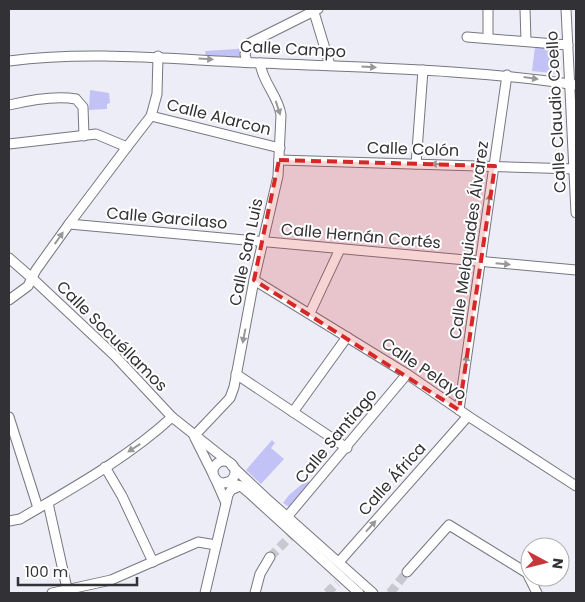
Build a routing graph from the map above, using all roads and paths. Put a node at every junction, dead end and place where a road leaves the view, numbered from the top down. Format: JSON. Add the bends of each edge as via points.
{"nodes":[{"id":1,"x":488,"y":9,"type":"edge"},
{"id":2,"x":525,"y":9,"type":"edge"},
{"id":3,"x":566,"y":9,"type":"edge"},
{"id":4,"x":315,"y":10,"type":"edge"},
{"id":5,"x":468,"y":37,"type":"dead end"},
{"id":6,"x":488,"y":38,"type":"junction"},
{"id":7,"x":526,"y":41,"type":"junction"},
{"id":8,"x":568,"y":45,"type":"junction"},
{"id":9,"x":158,"y":56,"type":"junction"},
{"id":10,"x":9,"y":61,"type":"edge"},
{"id":11,"x":247,"y":62,"type":"junction"},
{"id":12,"x":260,"y":63,"type":"junction"},
{"id":13,"x":330,"y":65,"type":"junction"},
{"id":14,"x":423,"y":70,"type":"junction"},
{"id":15,"x":508,"y":75,"type":"junction"},
{"id":16,"x":573,"y":84,"type":"edge"},
{"id":17,"x":9,"y":105,"type":"edge"},
{"id":18,"x":574,"y":113,"type":"edge"},
{"id":19,"x":152,"y":116,"type":"junction"},
{"id":20,"x":84,"y":136,"type":"junction"},
{"id":21,"x":9,"y":144,"type":"edge"},
{"id":22,"x":127,"y":147,"type":"junction"},
{"id":23,"x":280,"y":148,"type":"junction"},
{"id":24,"x":279,"y":160,"type":"junction"},
{"id":25,"x":416,"y":164,"type":"junction"},
{"id":26,"x":495,"y":166,"type":"junction"},
{"id":27,"x":575,"y":169,"type":"edge"},
{"id":28,"x":576,"y":213,"type":"edge"},
{"id":29,"x":69,"y":224,"type":"junction"},
{"id":30,"x":262,"y":242,"type":"junction"},
{"id":31,"x":340,"y":249,"type":"junction"},
{"id":32,"x":9,"y":258,"type":"edge"},
{"id":33,"x":480,"y":262,"type":"junction"},
{"id":34,"x":576,"y":270,"type":"edge"},
{"id":35,"x":33,"y":279,"type":"junction"},
{"id":36,"x":254,"y":280,"type":"junction"},
{"id":37,"x":9,"y":300,"type":"edge"},
{"id":38,"x":310,"y":313,"type":"junction"},
{"id":39,"x":347,"y":337,"type":"junction"},
{"id":40,"x":236,"y":374,"type":"junction"},
{"id":41,"x":407,"y":374,"type":"junction"},
{"id":42,"x":459,"y":410,"type":"junction"},
{"id":43,"x":293,"y":412,"type":"junction"},
{"id":44,"x":468,"y":416,"type":"junction"},
{"id":45,"x":9,"y":417,"type":"edge"},
{"id":46,"x":172,"y":417,"type":"junction"},
{"id":47,"x":194,"y":436,"type":"junction"},
{"id":48,"x":346,"y":448,"type":"junction"},
{"id":49,"x":231,"y":465,"type":"junction"},
{"id":50,"x":105,"y":467,"type":"junction"},
{"id":51,"x":214,"y":476,"type":"junction"},
{"id":52,"x":227,"y":482,"type":"junction"},
{"id":53,"x":240,"y":486,"type":"junction"},
{"id":54,"x":576,"y":486,"type":"edge"},
{"id":55,"x":48,"y":502,"type":"junction"},
{"id":56,"x":226,"y":503,"type":"junction"},
{"id":57,"x":38,"y":508,"type":"junction"},
{"id":58,"x":287,"y":517,"type":"junction"},
{"id":59,"x":9,"y":521,"type":"edge"},
{"id":60,"x":216,"y":546,"type":"junction"},
{"id":61,"x":270,"y":557,"type":"tunnel mouth"},
{"id":62,"x":153,"y":562,"type":"junction"},
{"id":63,"x":339,"y":562,"type":"junction"},
{"id":64,"x":408,"y":572,"type":"tunnel mouth"},
{"id":65,"x":68,"y":592,"type":"edge"},
{"id":66,"x":52,"y":593,"type":"edge"},
{"id":67,"x":205,"y":593,"type":"edge"},
{"id":68,"x":255,"y":593,"type":"edge"},
{"id":69,"x":359,"y":593,"type":"edge"},
{"id":70,"x":374,"y":593,"type":"edge"},
{"id":71,"x":537,"y":593,"type":"edge"}],
"edges":[{"from":1,"to":6,"type":"street"},
{"from":2,"to":7,"type":"street"},
{"from":3,"to":8,"type":"street","name":"Calle Claudio Coello"},
{"from":4,"to":11,"type":"street","via":[[248,44]]},
{"from":4,"to":13,"type":"street"},
{"from":5,"to":6,"type":"street"},
{"from":6,"to":7,"type":"street"},
{"from":7,"to":8,"type":"street"},
{"from":8,"to":16,"type":"street","name":"Calle Claudio Coello"},
{"from":9,"to":10,"type":"street","name":"Calle Campo","via":[[47,56]]},
{"from":9,"to":11,"type":"street","name":"Calle Campo","one_way":true},
{"from":9,"to":19,"type":"street","via":[[157,94]]},
{"from":11,"to":12,"type":"street","name":"Calle Campo"},
{"from":12,"to":13,"type":"street","name":"Calle Campo"},
{"from":12,"to":23,"type":"street","name":"Calle San Luis","one_way":true,"via":[[261,75],[280,106]]},
{"from":13,"to":14,"type":"street","name":"Calle Campo","one_way":true},
{"from":14,"to":15,"type":"street","name":"Calle Campo"},
{"from":14,"to":25,"type":"street"},
{"from":15,"to":16,"type":"street","name":"Calle Campo","one_way":true},
{"from":15,"to":26,"type":"street","name":"Calle Melquiades Álvarez"},
{"from":16,"to":18,"type":"street","name":"Calle Claudio Coello"},
{"from":17,"to":20,"type":"street","via":[[76,99],[82,107]]},
{"from":18,"to":27,"type":"street","name":"Calle Claudio Coello"},
{"from":19,"to":22,"type":"street"},
{"from":19,"to":23,"type":"street","name":"Calle Alarcon"},
{"from":20,"to":21,"type":"street"},
{"from":20,"to":22,"type":"street","via":[[96,134]]},
{"from":22,"to":29,"type":"street"},
{"from":23,"to":24,"type":"street","name":"Calle San Luis"},
{"from":24,"to":25,"type":"street","name":"Calle Colón"},
{"from":24,"to":30,"type":"street","name":"Calle San Luis"},
{"from":26,"to":25,"type":"street","name":"Calle Colón","one_way":true},
{"from":26,"to":27,"type":"street","name":"Calle Colón"},
{"from":33,"to":26,"type":"street","name":"Calle Melquiades Álvarez","one_way":true},
{"from":27,"to":28,"type":"street","name":"Calle Claudio Coello"},
{"from":29,"to":30,"type":"street","name":"Calle Garcilaso"},
{"from":35,"to":29,"type":"street","one_way":true},
{"from":30,"to":31,"type":"street","name":"Calle Hernán Cortés"},
{"from":30,"to":36,"type":"street","name":"Calle San Luis"},
{"from":31,"to":33,"type":"street","name":"Calle Hernán Cortés"},
{"from":31,"to":38,"type":"street"},
{"from":32,"to":35,"type":"street","name":"Calle Socuéllamos"},
{"from":33,"to":34,"type":"street","name":"Calle Hernán Cortés","one_way":true},
{"from":42,"to":33,"type":"street","name":"Calle Melquiades Álvarez","one_way":true},
{"from":35,"to":37,"type":"street"},
{"from":35,"to":46,"type":"street","name":"Calle Socuéllamos","via":[[115,356]]},
{"from":36,"to":38,"type":"street","name":"Calle Pelayo"},
{"from":36,"to":40,"type":"street","name":"Calle San Luis","one_way":true},
{"from":38,"to":39,"type":"street","name":"Calle Pelayo"},
{"from":39,"to":41,"type":"street","name":"Calle Pelayo"},
{"from":39,"to":43,"type":"street"},
{"from":40,"to":43,"type":"street"},
{"from":40,"to":47,"type":"street","name":"Calle San Luis","via":[[230,398]]},
{"from":41,"to":42,"type":"street","name":"Calle Pelayo"},
{"from":41,"to":48,"type":"street","name":"Calle Santiago"},
{"from":42,"to":44,"type":"street","name":"Calle Pelayo"},
{"from":43,"to":48,"type":"street"},
{"from":44,"to":54,"type":"street","name":"Calle Pelayo"},
{"from":63,"to":44,"type":"street","name":"Calle África","one_way":true},
{"from":45,"to":57,"type":"street"},
{"from":46,"to":47,"type":"street","name":"Calle Socuéllamos"},
{"from":46,"to":50,"type":"street","one_way":true},
{"from":47,"to":49,"type":"street","name":"Calle Socuéllamos"},
{"from":47,"to":51,"type":"street","name":"Calle Socuéllamos"},
{"from":48,"to":58,"type":"street","name":"Calle Santiago"},
{"from":49,"to":51,"type":"street","via":[[218,462]]},
{"from":49,"to":52,"type":"street","via":[[234,475]]},
{"from":49,"to":58,"type":"street","name":"Calle Socuéllamos"},
{"from":50,"to":55,"type":"street"},
{"from":50,"to":62,"type":"street"},
{"from":51,"to":52,"type":"street","via":[[220,482]]},
{"from":51,"to":56,"type":"street","name":"Calle Socuéllamos"},
{"from":52,"to":53,"type":"street"},
{"from":53,"to":56,"type":"street","via":[[231,490]]},
{"from":53,"to":69,"type":"street","via":[[340,580]]},
{"from":55,"to":57,"type":"street"},
{"from":55,"to":65,"type":"street"},
{"from":56,"to":60,"type":"street"},
{"from":57,"to":59,"type":"street","via":[[20,519]]},
{"from":58,"to":63,"type":"street","name":"Calle Socuéllamos"},
{"from":60,"to":62,"type":"street","via":[[198,542]]},
{"from":60,"to":67,"type":"street"},
{"from":61,"to":68,"type":"street","via":[[260,574]]},
{"from":62,"to":65,"type":"street","via":[[111,580]]},
{"from":63,"to":70,"type":"street","name":"Calle Socuéllamos"},
{"from":64,"to":71,"type":"street","via":[[449,525],[527,573]]},
{"from":65,"to":66,"type":"street"}]}
